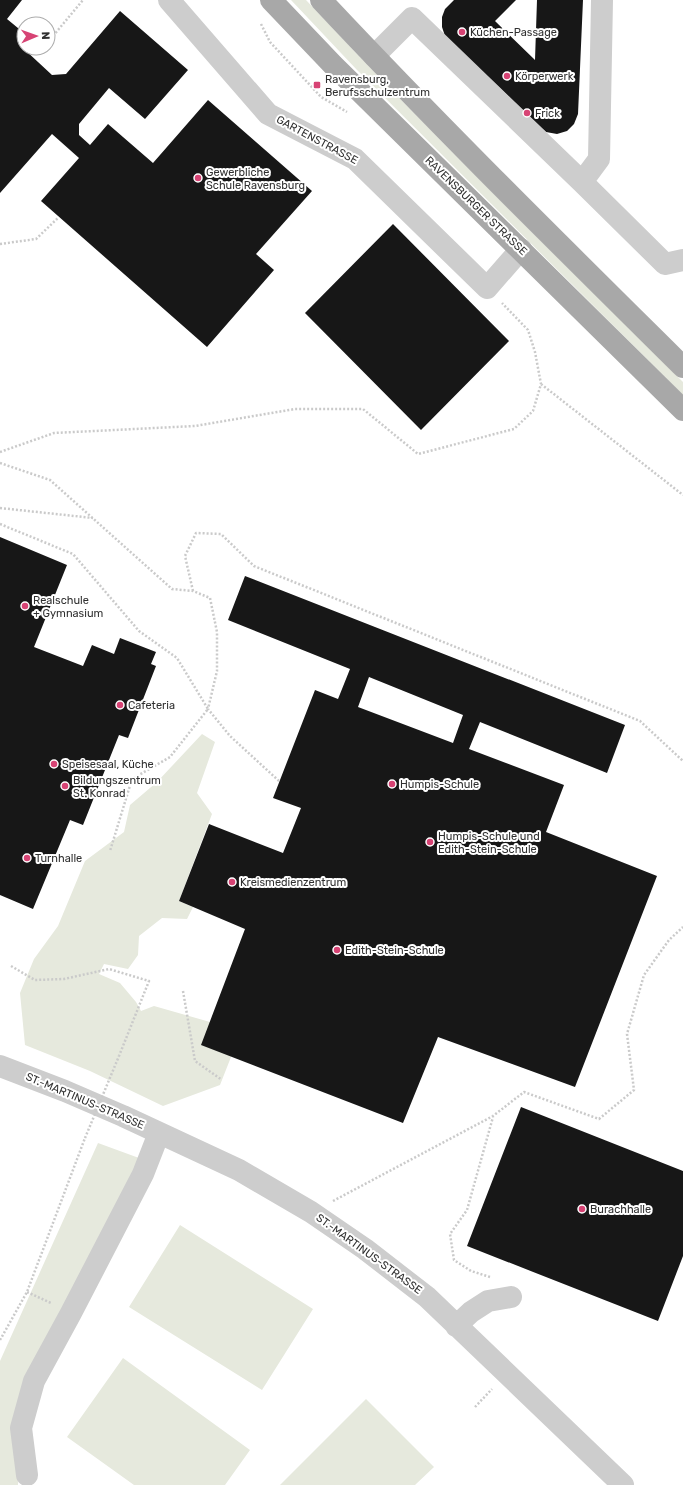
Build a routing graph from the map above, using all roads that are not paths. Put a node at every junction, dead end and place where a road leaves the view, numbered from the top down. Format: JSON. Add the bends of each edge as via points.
{"nodes":[{"id":1,"x":169,"y":0,"type":"edge"},
{"id":2,"x":271,"y":0,"type":"edge"},
{"id":3,"x":322,"y":0,"type":"edge"},
{"id":4,"x":602,"y":0,"type":"edge"},
{"id":5,"x":374,"y":56,"type":"junction"},
{"id":6,"x":582,"y":182,"type":"junction"},
{"id":7,"x":521,"y":249,"type":"junction"},
{"id":8,"x":683,"y":260,"type":"edge"},
{"id":9,"x":681,"y":362,"type":"edge"},
{"id":10,"x":683,"y":410,"type":"edge"},
{"id":11,"x":0,"y":1066,"type":"edge"},
{"id":12,"x":159,"y":1133,"type":"junction"},
{"id":13,"x":511,"y":1297,"type":"road end"},
{"id":14,"x":456,"y":1326,"type":"junction"},
{"id":15,"x":27,"y":1475,"type":"dead end"},
{"id":16,"x":623,"y":1485,"type":"edge"}],
"edges":[{"from":1,"to":7,"type":"street","name":"GARTENSTRASSE","via":[[268,114],[355,159],[488,288]]},
{"from":2,"to":7,"type":"main road","name":"RAVENSBURGER STRASSE","via":[[333,65]]},
{"from":3,"to":5,"type":"main road"},
{"from":4,"to":6,"type":"street","via":[[599,159]]},
{"from":5,"to":6,"type":"street","via":[[412,18]]},
{"from":5,"to":9,"type":"main road","via":[[484,170]]},
{"from":6,"to":8,"type":"street","via":[[665,264]]},
{"from":7,"to":10,"type":"main road","name":"RAVENSBURGER STRASSE"},
{"from":11,"to":12,"type":"street","name":"ST.-MARTINUS-STRASSE","via":[[65,1091]]},
{"from":12,"to":14,"type":"street","name":"ST.-MARTINUS-STRASSE","via":[[239,1170],[311,1212],[365,1249],[427,1297]]},
{"from":12,"to":15,"type":"street","via":[[143,1174],[34,1380],[21,1428]]},
{"from":13,"to":14,"type":"street","via":[[488,1301]]},
{"from":14,"to":16,"type":"street","name":"ST.-MARTINUS-STRASSE"}]}
